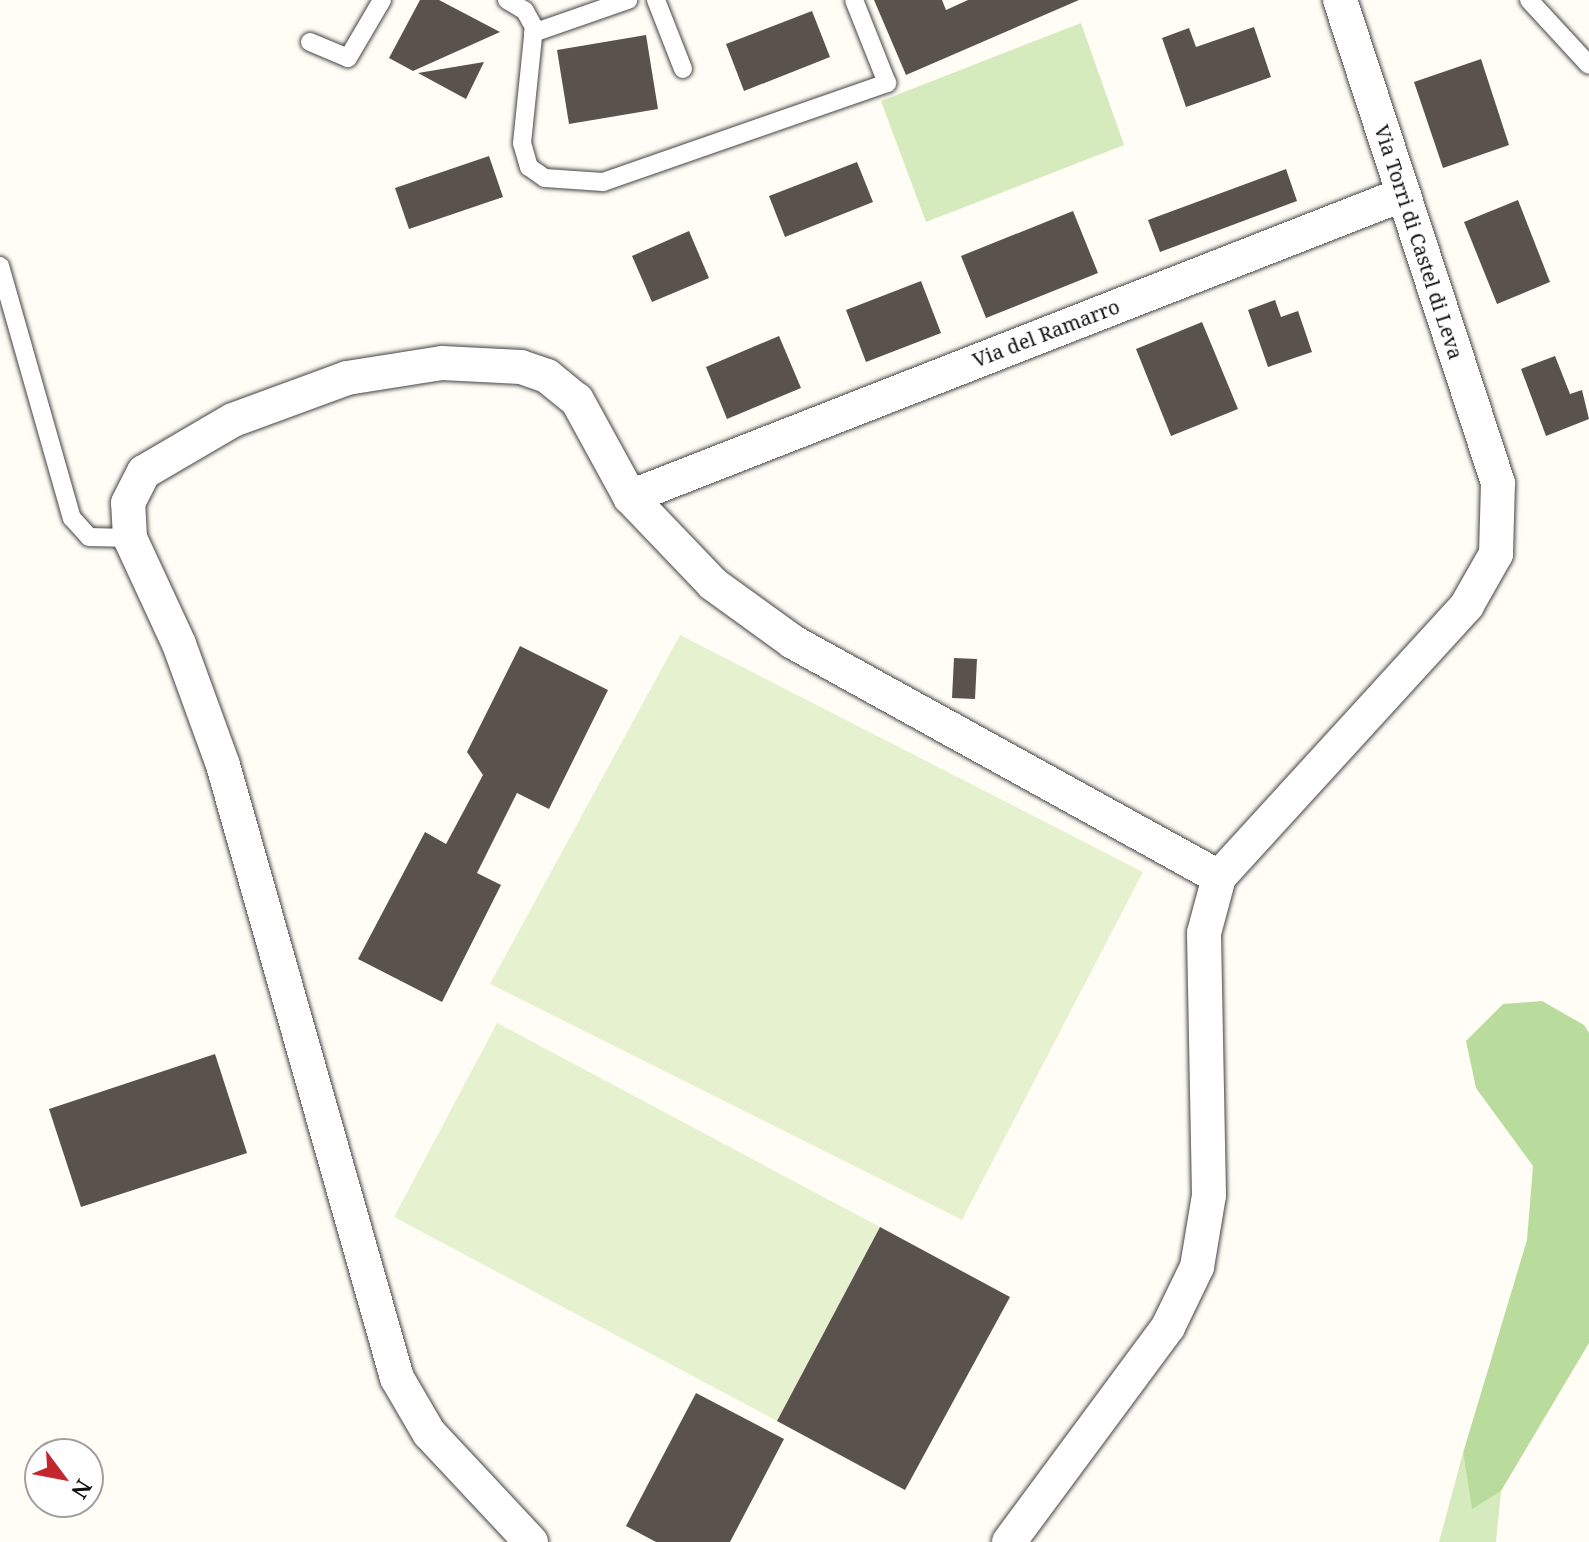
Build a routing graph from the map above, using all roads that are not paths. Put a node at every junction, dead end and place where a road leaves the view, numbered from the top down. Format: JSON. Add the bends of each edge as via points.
{"nodes":[{"id":1,"x":382,"y":0,"type":"edge"},
{"id":2,"x":507,"y":0,"type":"edge"},
{"id":3,"x":628,"y":0,"type":"edge"},
{"id":4,"x":656,"y":0,"type":"edge"},
{"id":5,"x":854,"y":0,"type":"edge"},
{"id":6,"x":1340,"y":0,"type":"edge"},
{"id":7,"x":1529,"y":0,"type":"edge"},
{"id":8,"x":533,"y":33,"type":"junction"},
{"id":9,"x":310,"y":42,"type":"dead end"},
{"id":10,"x":1589,"y":65,"type":"edge"},
{"id":11,"x":683,"y":69,"type":"dead end"},
{"id":12,"x":1404,"y":194,"type":"junction"},
{"id":13,"x":0,"y":266,"type":"edge"},
{"id":14,"x":630,"y":497,"type":"junction"},
{"id":15,"x":130,"y":538,"type":"junction"},
{"id":16,"x":1219,"y":877,"type":"junction"},
{"id":17,"x":531,"y":1542,"type":"edge"},
{"id":18,"x":1009,"y":1542,"type":"edge"}],
"edges":[{"from":1,"to":9,"type":"lane","via":[[348,58]]},
{"from":2,"to":8,"type":"lane","via":[[529,16]]},
{"from":3,"to":8,"type":"lane"},
{"from":4,"to":11,"type":"lane"},
{"from":5,"to":8,"type":"lane","via":[[887,83],[613,181],[551,180],[529,167],[522,143]]},
{"from":6,"to":12,"type":"street","name":"Via Torri di Castel di Leva"},
{"from":7,"to":10,"type":"lane"},
{"from":12,"to":14,"type":"street","name":"Via del Ramarro"},
{"from":12,"to":16,"type":"street","name":"Via Torri di Castel di Leva","via":[[1498,483],[1499,539],[1478,590]]},
{"from":13,"to":15,"type":"lane","via":[[72,518],[89,537]]},
{"from":14,"to":15,"type":"street","via":[[587,414],[559,382],[521,367],[430,364],[303,392],[189,442],[136,481],[128,503]]},
{"from":14,"to":16,"type":"street","via":[[713,584],[793,642]]},
{"from":15,"to":17,"type":"street","via":[[179,644],[223,765],[397,1378],[429,1433]]},
{"from":16,"to":18,"type":"street","via":[[1204,933],[1209,1195],[1197,1267],[1168,1327]]}]}
